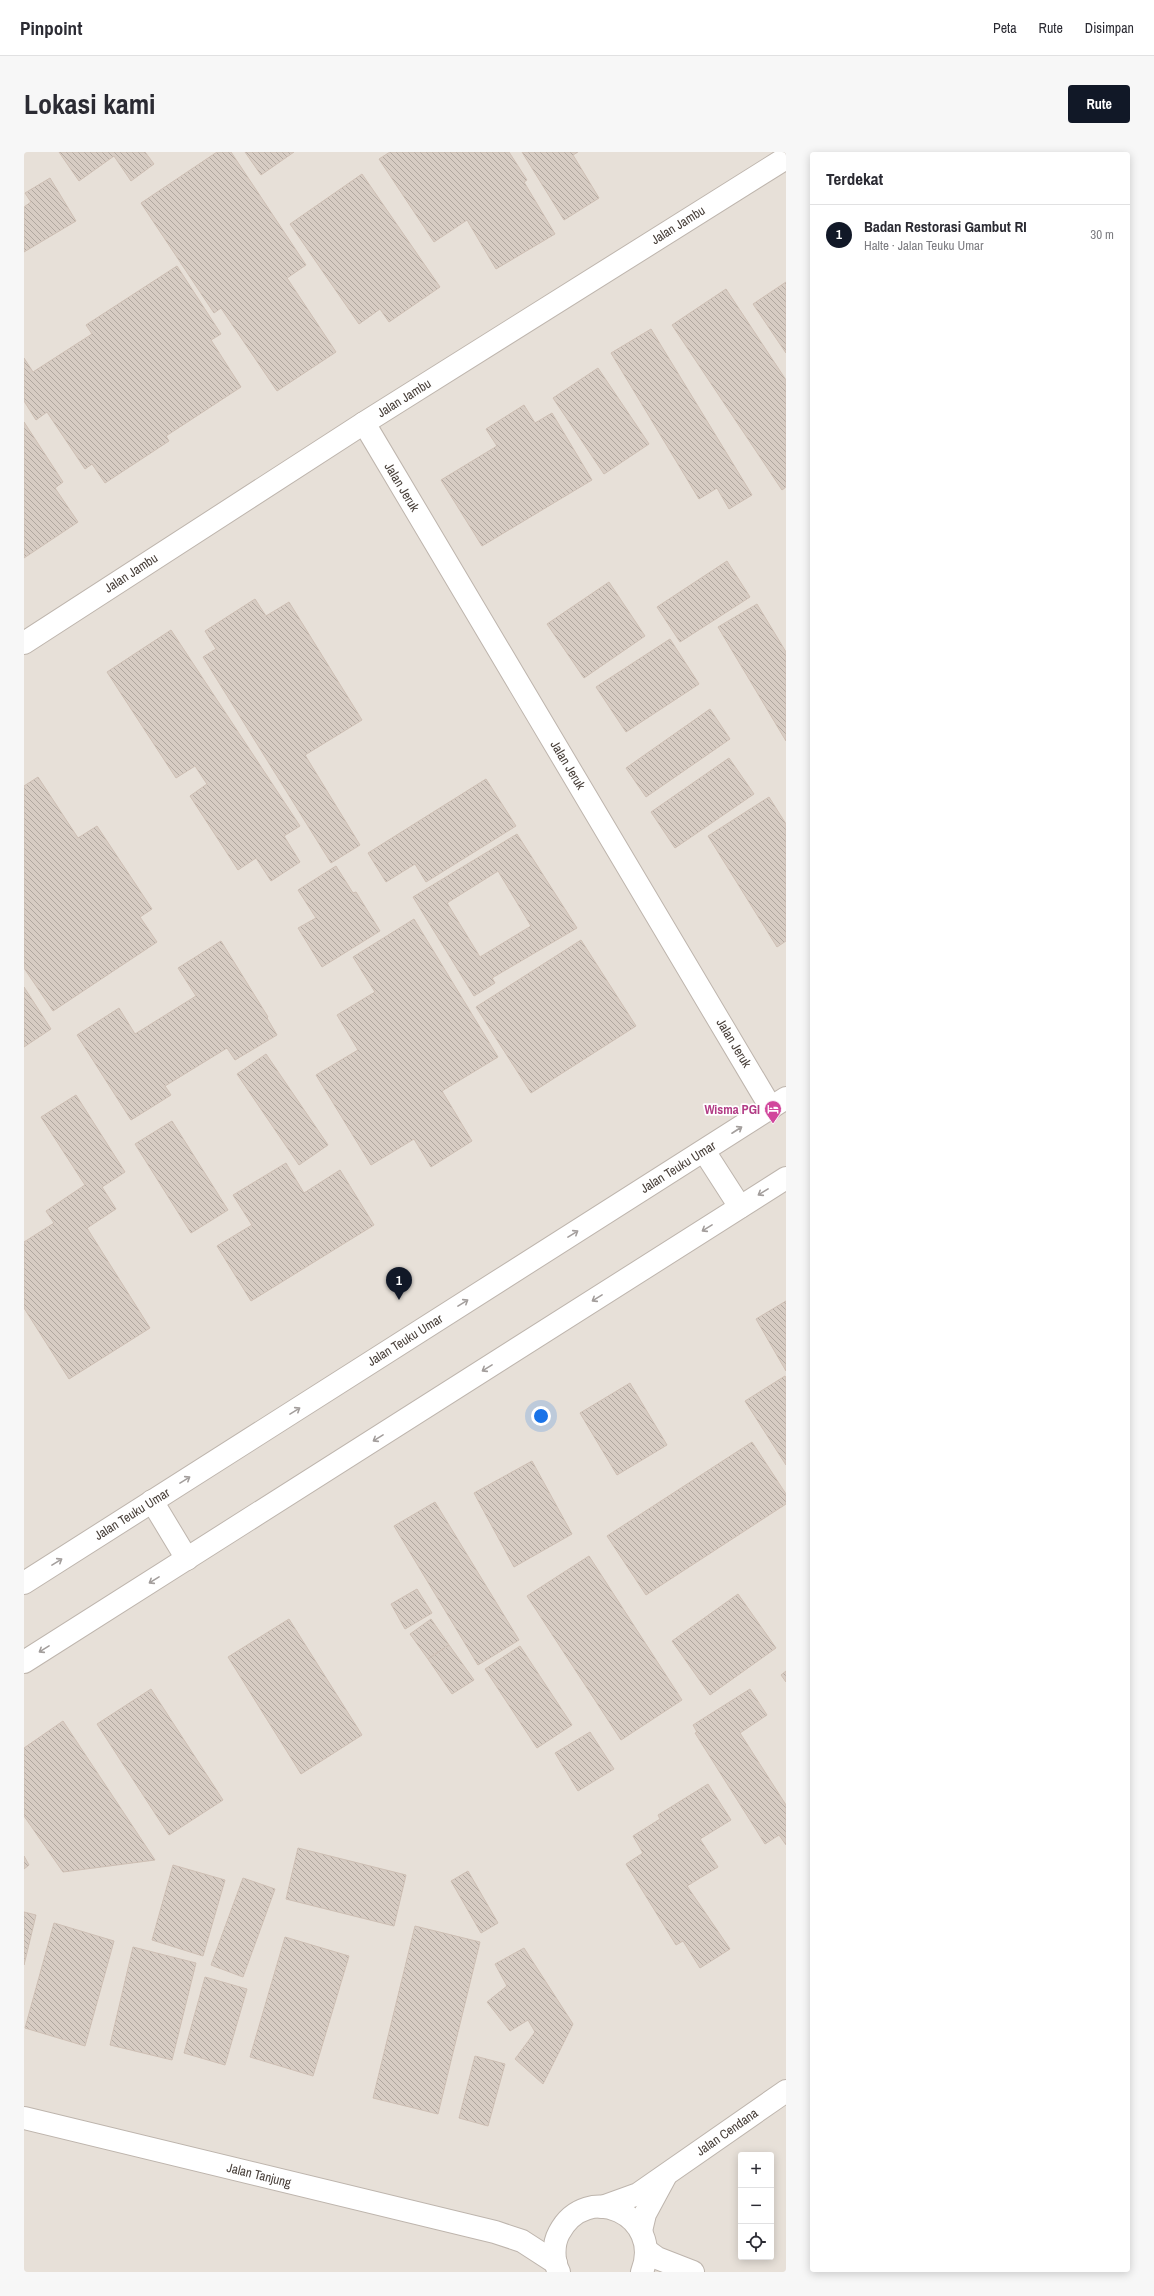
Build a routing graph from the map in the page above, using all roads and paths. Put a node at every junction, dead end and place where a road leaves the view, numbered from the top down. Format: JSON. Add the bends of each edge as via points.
{"nodes":[{"id":1,"x":786,"y":158,"type":"edge"},
{"id":2,"x":364,"y":423,"type":"junction"},
{"id":3,"x":24,"y":643,"type":"edge"},
{"id":4,"x":778,"y":1103,"type":"edge"},
{"id":5,"x":704,"y":1151,"type":"junction"},
{"id":6,"x":786,"y":1178,"type":"edge"},
{"id":7,"x":740,"y":1207,"type":"junction"},
{"id":8,"x":152,"y":1501,"type":"junction"},
{"id":9,"x":187,"y":1559,"type":"junction"},
{"id":10,"x":24,"y":1583,"type":"edge"},
{"id":11,"x":24,"y":1662,"type":"edge"},
{"id":12,"x":786,"y":2091,"type":"edge"},
{"id":13,"x":24,"y":2118,"type":"edge"},
{"id":14,"x":667,"y":2174,"type":"junction"},
{"id":15,"x":602,"y":2207,"type":"junction"},
{"id":16,"x":564,"y":2224,"type":"junction"},
{"id":17,"x":495,"y":2232,"type":"junction"},
{"id":18,"x":644,"y":2240,"type":"junction"},
{"id":19,"x":558,"y":2267,"type":"edge"},
{"id":20,"x":642,"y":2272,"type":"edge"},
{"id":21,"x":693,"y":2272,"type":"edge"}],
"edges":[{"from":1,"to":2,"type":"street","name":"Jalan Jambu"},
{"from":2,"to":3,"type":"street","name":"Jalan Jambu"},
{"from":2,"to":4,"type":"street","name":"Jalan Jeruk"},
{"from":5,"to":4,"type":"street","name":"Jalan Teuku Umar","one_way":true},
{"from":5,"to":7,"type":"street"},
{"from":8,"to":5,"type":"street","name":"Jalan Teuku Umar","one_way":true},
{"from":6,"to":7,"type":"street","one_way":true},
{"from":7,"to":9,"type":"street","one_way":true},
{"from":8,"to":9,"type":"street"},
{"from":10,"to":8,"type":"street","name":"Jalan Teuku Umar","one_way":true},
{"from":9,"to":11,"type":"street","one_way":true},
{"from":12,"to":14,"type":"street","name":"Jalan Cendana"},
{"from":13,"to":17,"type":"street","name":"Jalan Tanjung"},
{"from":14,"to":15,"type":"street","name":"Jalan Cendana","via":[[638,2194]]},
{"from":14,"to":18,"type":"street","name":"Jalan Cendana","via":[[645,2214]]},
{"from":15,"to":16,"type":"street","via":[[596,2206],[580,2211]]},
{"from":15,"to":18,"type":"street","via":[[625,2213]]},
{"from":16,"to":17,"type":"street","name":"Jalan Tanjung","via":[[541,2234]]},
{"from":16,"to":19,"type":"street","via":[[554,2248]]},
{"from":17,"to":19,"type":"street","name":"Jalan Tanjung","via":[[522,2241]]},
{"from":18,"to":20,"type":"street","name":"Jalan Cendana"},
{"from":18,"to":21,"type":"street","via":[[657,2258]]}]}
